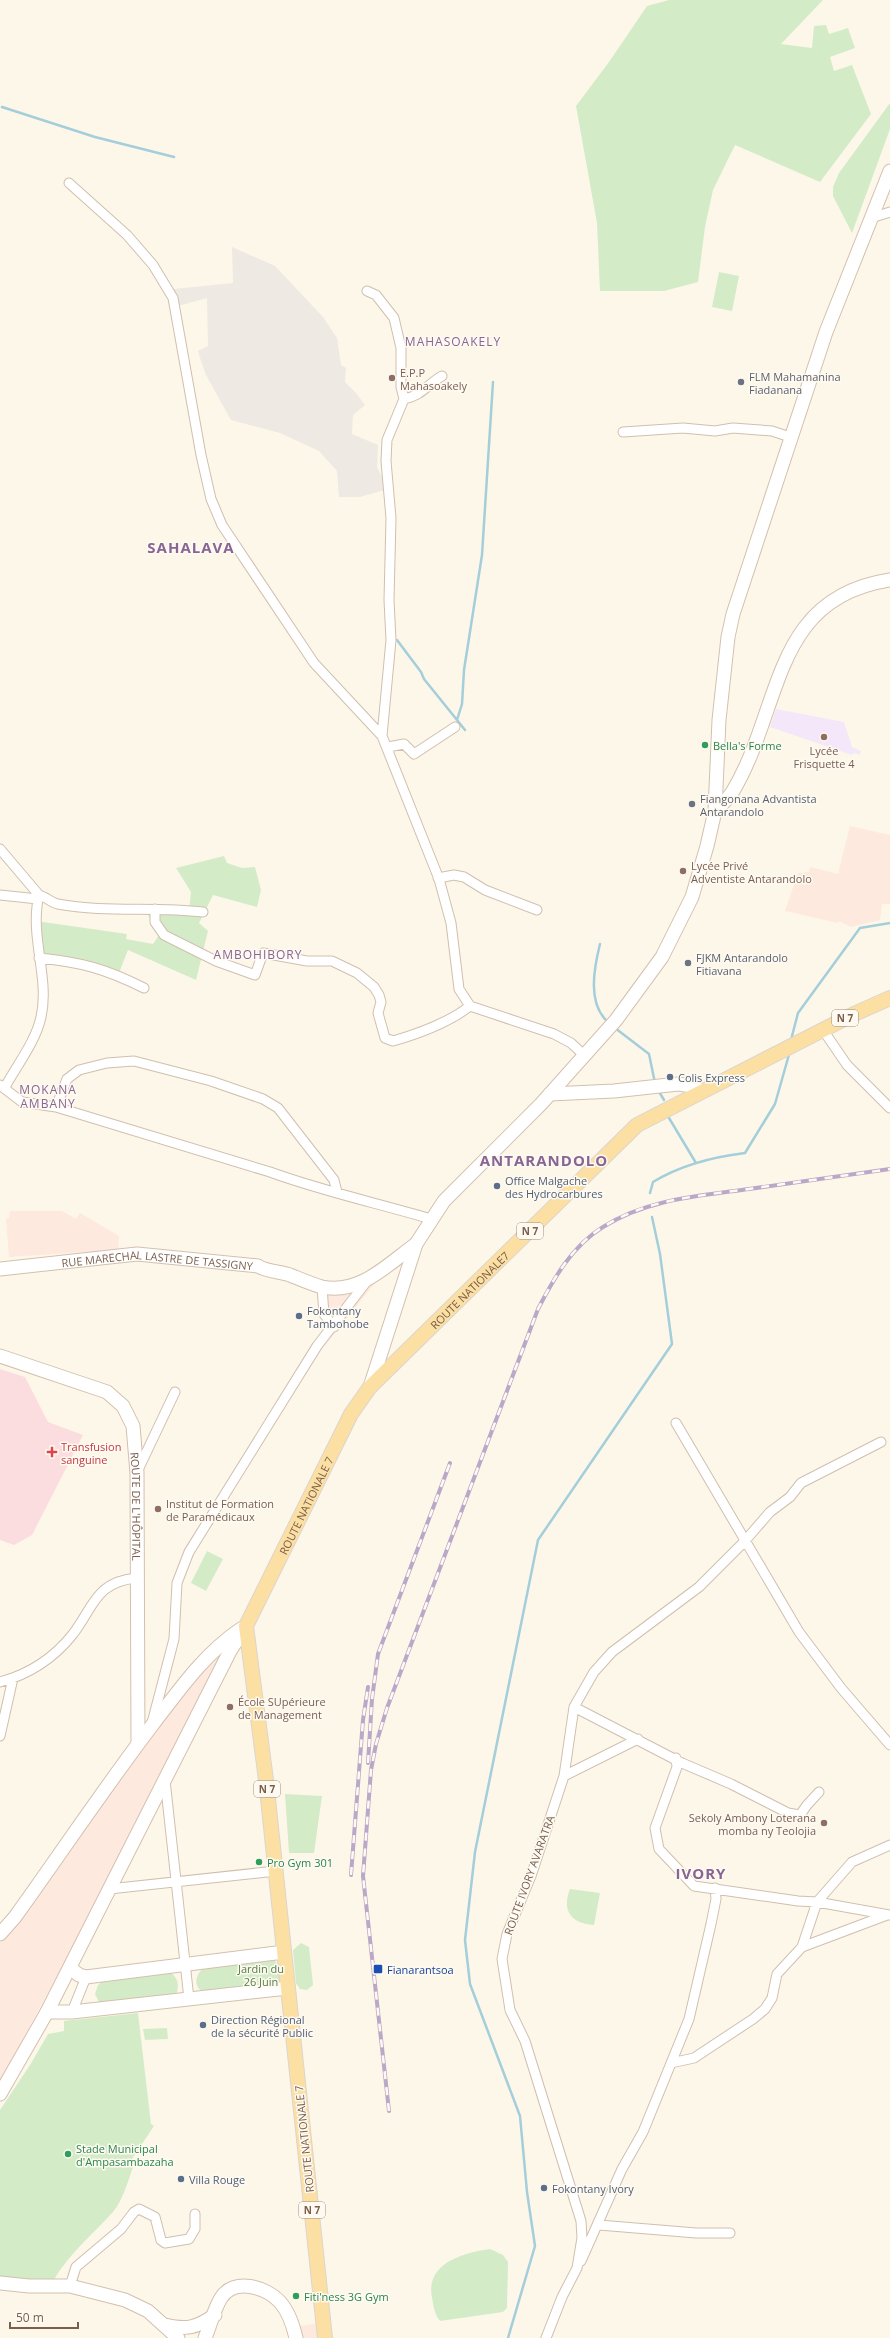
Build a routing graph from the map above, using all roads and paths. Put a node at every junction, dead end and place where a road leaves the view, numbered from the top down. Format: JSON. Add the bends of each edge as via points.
{"nodes":[{"id":1,"x":890,"y":170,"type":"edge"},
{"id":2,"x":70,"y":183,"type":"dead end"},
{"id":3,"x":890,"y":212,"type":"edge"},
{"id":4,"x":871,"y":218,"type":"junction"},
{"id":5,"x":367,"y":291,"type":"dead end"},
{"id":6,"x":442,"y":376,"type":"dead end"},
{"id":7,"x":404,"y":399,"type":"junction"},
{"id":8,"x":623,"y":432,"type":"dead end"},
{"id":9,"x":790,"y":437,"type":"junction"},
{"id":10,"x":890,"y":580,"type":"edge"},
{"id":11,"x":455,"y":727,"type":"dead end"},
{"id":12,"x":382,"y":736,"type":"junction"},
{"id":13,"x":388,"y":747,"type":"junction"},
{"id":14,"x":715,"y":811,"type":"junction"},
{"id":15,"x":0,"y":849,"type":"edge"},
{"id":16,"x":439,"y":881,"type":"junction"},
{"id":17,"x":0,"y":895,"type":"edge"},
{"id":18,"x":38,"y":897,"type":"junction"},
{"id":19,"x":155,"y":909,"type":"junction"},
{"id":20,"x":537,"y":910,"type":"dead end"},
{"id":21,"x":203,"y":912,"type":"dead end"},
{"id":22,"x":39,"y":958,"type":"junction"},
{"id":23,"x":144,"y":988,"type":"dead end"},
{"id":24,"x":890,"y":998,"type":"edge"},
{"id":25,"x":470,"y":1006,"type":"junction"},
{"id":26,"x":823,"y":1030,"type":"junction"},
{"id":27,"x":584,"y":1055,"type":"junction"},
{"id":28,"x":2,"y":1086,"type":"edge"},
{"id":29,"x":701,"y":1091,"type":"junction"},
{"id":30,"x":550,"y":1094,"type":"junction"},
{"id":31,"x":56,"y":1107,"type":"junction"},
{"id":32,"x":890,"y":1108,"type":"edge"},
{"id":33,"x":337,"y":1192,"type":"junction"},
{"id":34,"x":431,"y":1219,"type":"junction"},
{"id":35,"x":416,"y":1244,"type":"junction"},
{"id":36,"x":0,"y":1268,"type":"edge"},
{"id":37,"x":367,"y":1281,"type":"junction"},
{"id":38,"x":322,"y":1287,"type":"junction"},
{"id":39,"x":334,"y":1327,"type":"junction"},
{"id":40,"x":0,"y":1356,"type":"edge"},
{"id":41,"x":370,"y":1387,"type":"junction"},
{"id":42,"x":176,"y":1392,"type":"dead end"},
{"id":43,"x":676,"y":1424,"type":"dead end"},
{"id":44,"x":881,"y":1442,"type":"dead end"},
{"id":45,"x":137,"y":1473,"type":"junction"},
{"id":46,"x":744,"y":1542,"type":"junction"},
{"id":47,"x":136,"y":1578,"type":"junction"},
{"id":48,"x":246,"y":1626,"type":"junction"},
{"id":49,"x":14,"y":1678,"type":"junction"},
{"id":50,"x":0,"y":1682,"type":"edge"},
{"id":51,"x":574,"y":1707,"type":"junction"},
{"id":52,"x":152,"y":1726,"type":"junction"},
{"id":53,"x":0,"y":1736,"type":"edge"},
{"id":54,"x":638,"y":1739,"type":"junction"},
{"id":55,"x":138,"y":1743,"type":"junction"},
{"id":56,"x":890,"y":1745,"type":"edge"},
{"id":57,"x":676,"y":1758,"type":"junction"},
{"id":58,"x":564,"y":1776,"type":"junction"},
{"id":59,"x":165,"y":1778,"type":"junction"},
{"id":60,"x":819,"y":1792,"type":"dead end"},
{"id":61,"x":890,"y":1845,"type":"edge"},
{"id":62,"x":276,"y":1871,"type":"junction"},
{"id":63,"x":176,"y":1883,"type":"junction"},
{"id":64,"x":716,"y":1888,"type":"junction"},
{"id":65,"x":109,"y":1889,"type":"junction"},
{"id":66,"x":817,"y":1902,"type":"junction"},
{"id":67,"x":889,"y":1915,"type":"edge"},
{"id":68,"x":0,"y":1934,"type":"edge"},
{"id":69,"x":802,"y":1947,"type":"junction"},
{"id":70,"x":284,"y":1952,"type":"junction"},
{"id":71,"x":185,"y":1964,"type":"junction"},
{"id":72,"x":70,"y":1968,"type":"junction"},
{"id":73,"x":86,"y":1977,"type":"junction"},
{"id":74,"x":288,"y":1988,"type":"junction"},
{"id":75,"x":190,"y":1999,"type":"junction"},
{"id":76,"x":47,"y":2012,"type":"junction"},
{"id":77,"x":72,"y":2012,"type":"junction"},
{"id":78,"x":671,"y":2063,"type":"junction"},
{"id":79,"x":0,"y":2094,"type":"edge"},
{"id":80,"x":194,"y":2214,"type":"dead end"},
{"id":81,"x":599,"y":2225,"type":"junction"},
{"id":82,"x":730,"y":2232,"type":"dead end"},
{"id":83,"x":577,"y":2268,"type":"junction"},
{"id":84,"x":0,"y":2283,"type":"edge"},
{"id":85,"x":70,"y":2286,"type":"junction"},
{"id":86,"x":215,"y":2315,"type":"junction"},
{"id":87,"x":165,"y":2325,"type":"junction"},
{"id":88,"x":178,"y":2338,"type":"edge"},
{"id":89,"x":205,"y":2338,"type":"edge"},
{"id":90,"x":296,"y":2338,"type":"edge"},
{"id":91,"x":325,"y":2338,"type":"edge"},
{"id":92,"x":546,"y":2338,"type":"edge"}],
"edges":[{"from":1,"to":4,"type":"street"},
{"from":2,"to":12,"type":"street","via":[[127,235],[160,276],[173,298],[201,455],[211,499],[222,525],[314,663]]},
{"from":3,"to":4,"type":"street"},
{"from":4,"to":9,"type":"street","via":[[833,312]]},
{"from":5,"to":7,"type":"street","via":[[376,296],[394,318],[401,348],[401,387]]},
{"from":6,"to":7,"type":"street","via":[[416,397]]},
{"from":7,"to":12,"type":"street","via":[[387,440],[386,462],[391,518],[391,640]]},
{"from":8,"to":9,"type":"street","via":[[733,428],[772,431]]},
{"from":9,"to":14,"type":"street","via":[[733,614],[728,638],[719,720]]},
{"from":10,"to":14,"type":"street","via":[[871,583],[841,594],[806,622],[784,664],[755,744],[733,792]]},
{"from":11,"to":13,"type":"street","via":[[414,754],[404,744]]},
{"from":12,"to":13,"type":"street"},
{"from":13,"to":16,"type":"street"},
{"from":14,"to":27,"type":"street","via":[[692,897],[662,957],[612,1025]]},
{"from":15,"to":18,"type":"street"},
{"from":16,"to":20,"type":"street","via":[[454,875],[464,877],[485,890]]},
{"from":16,"to":25,"type":"street","via":[[451,923],[459,989]]},
{"from":17,"to":18,"type":"street"},
{"from":18,"to":19,"type":"street","via":[[56,904],[86,908]]},
{"from":18,"to":22,"type":"street","via":[[35,922]]},
{"from":19,"to":21,"type":"street"},
{"from":19,"to":25,"type":"street","via":[[155,922],[164,935],[216,961],[255,975],[263,953],[307,961],[332,961],[357,973],[374,986],[379,995],[381,1002],[378,1012],[386,1038],[393,1041],[456,1017]]},
{"from":22,"to":23,"type":"street","via":[[74,961],[97,967]]},
{"from":22,"to":28,"type":"street","via":[[43,1000],[41,1017],[36,1032]]},
{"from":24,"to":26,"type":"main road","number":"N 7"},
{"from":25,"to":27,"type":"street","via":[[554,1034]]},
{"from":26,"to":29,"type":"main road","number":"N 7"},
{"from":26,"to":32,"type":"street","via":[[847,1065]]},
{"from":27,"to":30,"type":"street"},
{"from":28,"to":31,"type":"street","via":[[22,1102]]},
{"from":29,"to":30,"type":"street","via":[[693,1086],[678,1084]]},
{"from":29,"to":41,"type":"main road","name":"ROUTE NATIONALE7","number":"N 7","via":[[638,1124]]},
{"from":30,"to":34,"type":"street","via":[[444,1201]]},
{"from":31,"to":33,"type":"street"},
{"from":31,"to":33,"type":"street","via":[[67,1079],[79,1070],[107,1063],[134,1061],[211,1081],[263,1099],[278,1108],[334,1180]]},
{"from":33,"to":34,"type":"street"},
{"from":34,"to":35,"type":"street"},
{"from":35,"to":37,"type":"street","name":"RUE MARECHAL LASTRE DE TASSIGNY"},
{"from":35,"to":41,"type":"street"},
{"from":36,"to":38,"type":"street","name":"RUE MARECHAL LASTRE DE TASSIGNY","via":[[137,1254],[276,1270]]},
{"from":37,"to":38,"type":"street","name":"RUE MARECHAL LASTRE DE TASSIGNY","via":[[345,1288]]},
{"from":37,"to":39,"type":"street"},
{"from":38,"to":39,"type":"street","via":[[324,1314]]},
{"from":39,"to":52,"type":"street","via":[[317,1346],[189,1552],[177,1583],[174,1639]]},
{"from":40,"to":45,"type":"street","name":"ROUTE DE L'HÔPITAL","via":[[107,1392],[123,1406],[133,1426]]},
{"from":41,"to":48,"type":"main road","name":"ROUTE NATIONALE 7","number":"N 7","via":[[351,1414]]},
{"from":42,"to":45,"type":"street"},
{"from":43,"to":46,"type":"street"},
{"from":44,"to":46,"type":"street","name":"ROUTE IVORY AVARATRA","via":[[801,1483],[790,1497],[770,1512]]},
{"from":45,"to":47,"type":"street","name":"ROUTE DE L'HÔPITAL"},
{"from":46,"to":51,"type":"street","name":"ROUTE IVORY AVARATRA","via":[[699,1587],[612,1652],[594,1672]]},
{"from":46,"to":56,"type":"street","via":[[799,1632],[841,1688]]},
{"from":47,"to":49,"type":"street","via":[[112,1583],[88,1609],[73,1634],[48,1660],[26,1674]]},
{"from":47,"to":55,"type":"street","name":"ROUTE DE L'HÔPITAL"},
{"from":48,"to":52,"type":"street","via":[[220,1644],[193,1672]]},
{"from":48,"to":59,"type":"street","via":[[230,1651]]},
{"from":48,"to":62,"type":"main road","number":"N 7"},
{"from":49,"to":50,"type":"street"},
{"from":49,"to":53,"type":"street"},
{"from":51,"to":54,"type":"street"},
{"from":51,"to":58,"type":"street","name":"ROUTE IVORY AVARATRA"},
{"from":52,"to":55,"type":"street"},
{"from":54,"to":57,"type":"street"},
{"from":54,"to":58,"type":"street"},
{"from":55,"to":68,"type":"street","via":[[15,1917]]},
{"from":57,"to":60,"type":"street","via":[[788,1813],[800,1815]]},
{"from":57,"to":64,"type":"street","via":[[677,1767],[655,1828],[659,1849],[694,1886]]},
{"from":58,"to":83,"type":"street","name":"ROUTE IVORY AVARATRA","via":[[507,1934],[502,1958],[510,2010],[525,2041],[581,2221],[582,2238]]},
{"from":59,"to":63,"type":"street"},
{"from":59,"to":65,"type":"street"},
{"from":61,"to":66,"type":"street","via":[[852,1862]]},
{"from":62,"to":63,"type":"street"},
{"from":62,"to":70,"type":"main road","number":"N 7"},
{"from":63,"to":65,"type":"street"},
{"from":63,"to":71,"type":"street"},
{"from":64,"to":66,"type":"street"},
{"from":64,"to":78,"type":"street","via":[[716,1899],[689,2019]]},
{"from":65,"to":72,"type":"street"},
{"from":66,"to":67,"type":"street"},
{"from":66,"to":69,"type":"street"},
{"from":67,"to":69,"type":"street"},
{"from":69,"to":78,"type":"street","via":[[777,1974],[772,1998],[765,2009],[694,2058]]},
{"from":70,"to":71,"type":"street"},
{"from":70,"to":74,"type":"main road","number":"N 7"},
{"from":71,"to":73,"type":"street"},
{"from":71,"to":75,"type":"street"},
{"from":72,"to":73,"type":"street"},
{"from":72,"to":76,"type":"street"},
{"from":73,"to":77,"type":"street"},
{"from":74,"to":75,"type":"street"},
{"from":74,"to":91,"type":"main road","name":"ROUTE NATIONALE 7","number":"N 7"},
{"from":75,"to":77,"type":"street"},
{"from":76,"to":77,"type":"street"},
{"from":76,"to":79,"type":"street"},
{"from":78,"to":81,"type":"street","via":[[643,2132],[622,2169]]},
{"from":80,"to":85,"type":"street","via":[[195,2229],[189,2239],[164,2243],[155,2217],[140,2209],[134,2212],[121,2229],[76,2267]]},
{"from":81,"to":82,"type":"street","via":[[696,2233]]},
{"from":81,"to":83,"type":"street"},
{"from":83,"to":92,"type":"street","name":"ROUTE IVORY AVARATRA"},
{"from":84,"to":85,"type":"street"},
{"from":85,"to":87,"type":"street","via":[[126,2300],[148,2311]]},
{"from":86,"to":87,"type":"street","via":[[201,2325],[190,2328]]},
{"from":86,"to":89,"type":"street"},
{"from":86,"to":90,"type":"street","via":[[221,2297],[237,2286],[248,2285],[263,2290],[279,2302],[291,2318]]},
{"from":87,"to":88,"type":"street"}]}
